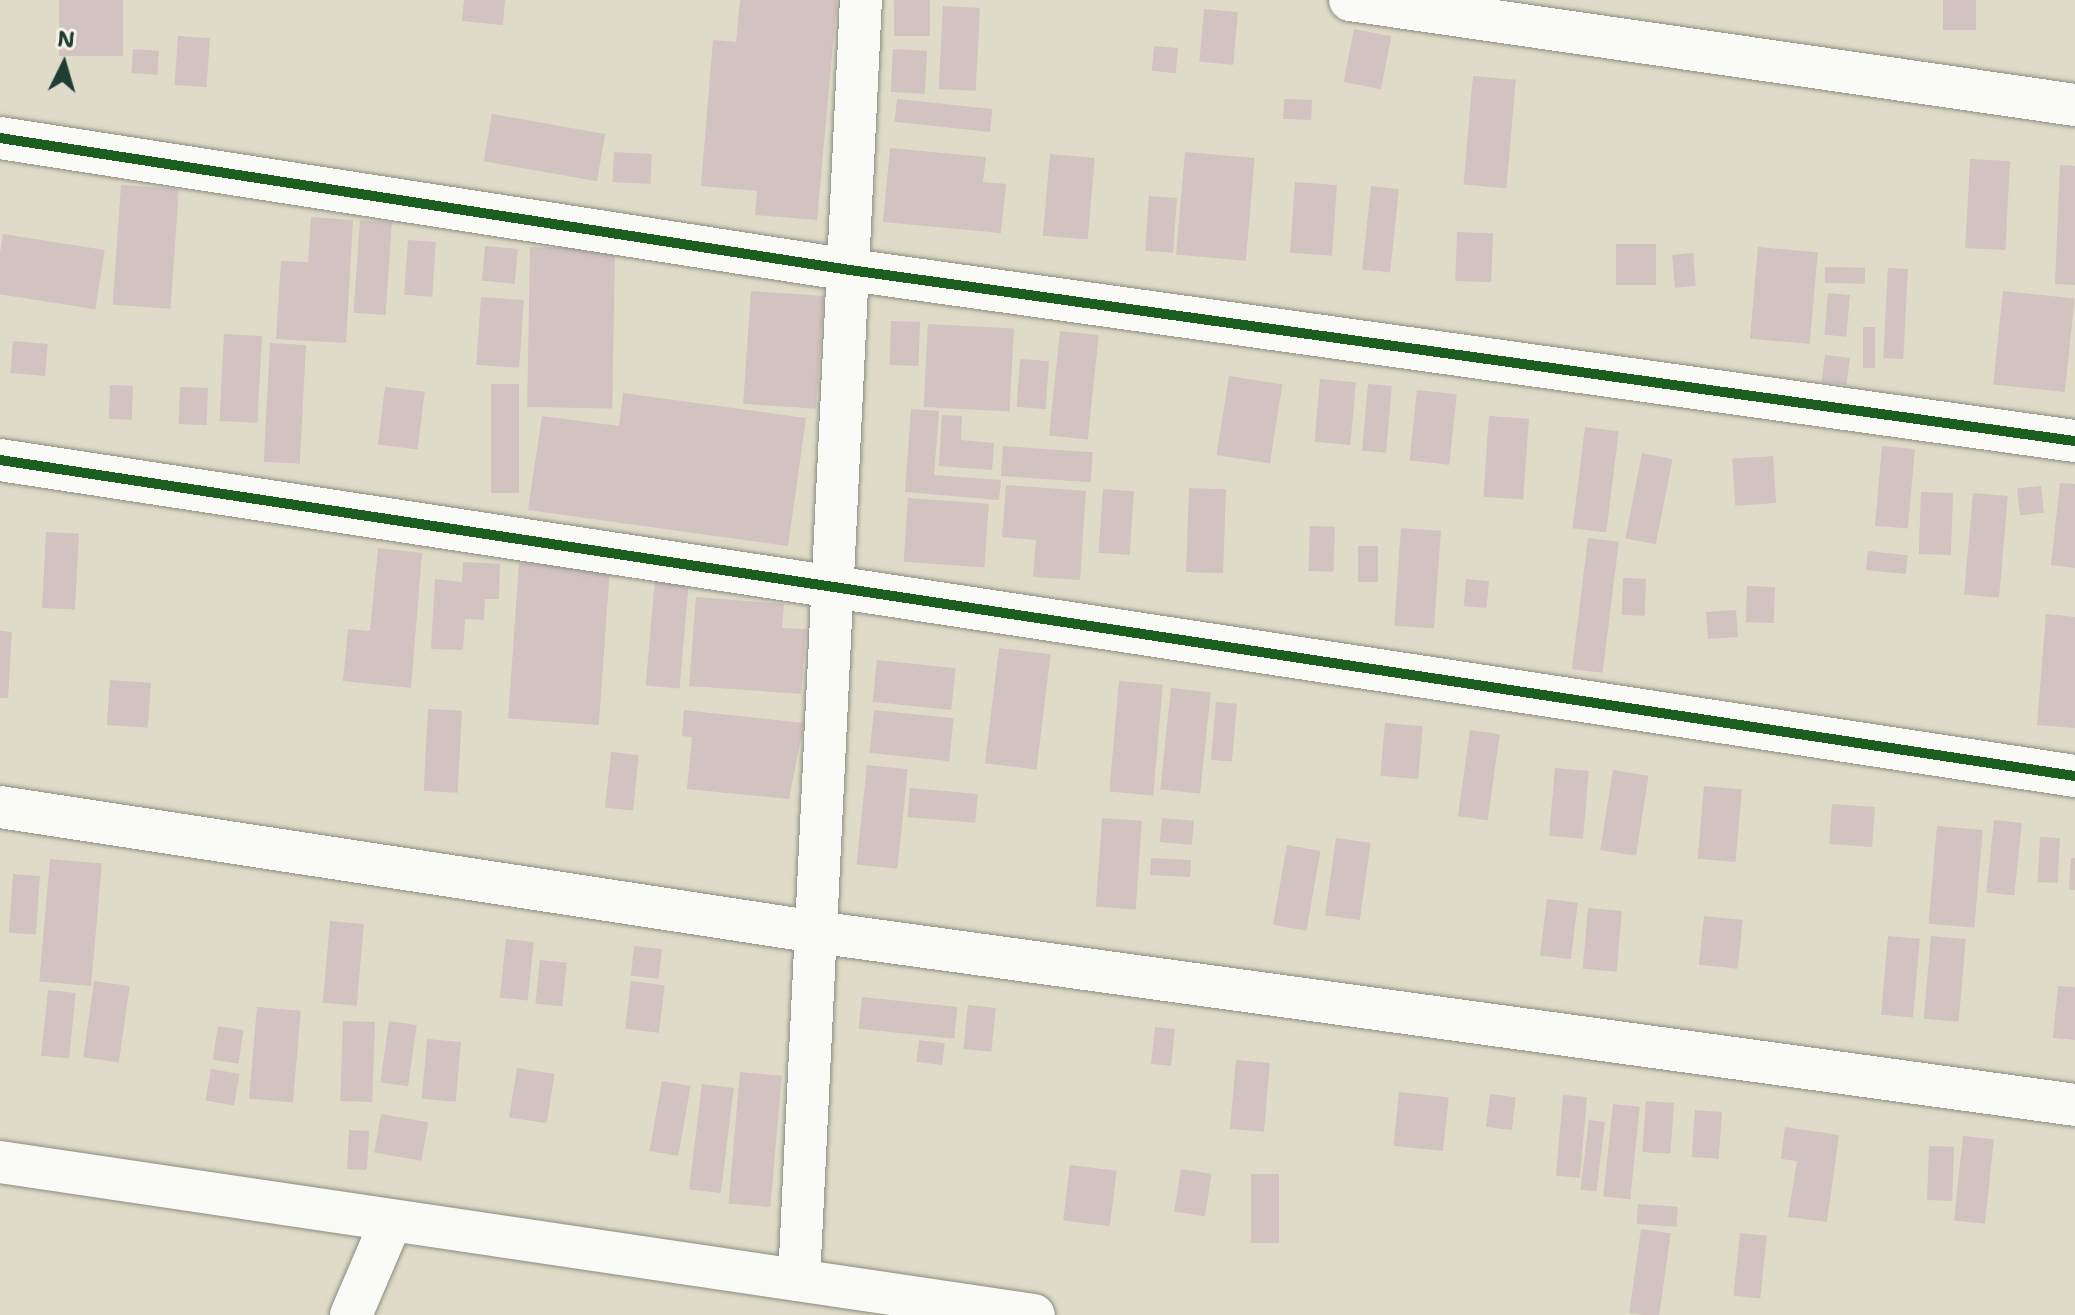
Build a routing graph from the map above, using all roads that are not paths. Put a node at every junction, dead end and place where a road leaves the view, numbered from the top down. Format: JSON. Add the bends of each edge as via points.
{"nodes":[{"id":1,"x":861,"y":0,"type":"edge"},
{"id":2,"x":1350,"y":0,"type":"edge"},
{"id":3,"x":2075,"y":105,"type":"edge"},
{"id":4,"x":0,"y":138,"type":"edge"},
{"id":5,"x":850,"y":270,"type":"junction"},
{"id":6,"x":2075,"y":441,"type":"edge"},
{"id":7,"x":0,"y":460,"type":"edge"},
{"id":8,"x":833,"y":588,"type":"junction"},
{"id":9,"x":2075,"y":776,"type":"edge"},
{"id":10,"x":0,"y":807,"type":"edge"},
{"id":11,"x":816,"y":932,"type":"junction"},
{"id":12,"x":2075,"y":1105,"type":"edge"},
{"id":13,"x":0,"y":1162,"type":"edge"},
{"id":14,"x":390,"y":1224,"type":"junction"},
{"id":15,"x":799,"y":1280,"type":"junction"},
{"id":16,"x":351,"y":1315,"type":"edge"},
{"id":17,"x":1034,"y":1315,"type":"edge"}],
"edges":[{"from":1,"to":5,"type":"street"},
{"from":2,"to":3,"type":"street"},
{"from":4,"to":5,"type":"street"},
{"from":5,"to":6,"type":"street"},
{"from":5,"to":8,"type":"street"},
{"from":7,"to":8,"type":"street"},
{"from":8,"to":9,"type":"street"},
{"from":8,"to":11,"type":"street"},
{"from":10,"to":11,"type":"street"},
{"from":11,"to":12,"type":"street"},
{"from":11,"to":15,"type":"street"},
{"from":13,"to":14,"type":"street"},
{"from":14,"to":15,"type":"street"},
{"from":14,"to":16,"type":"street"},
{"from":15,"to":17,"type":"street"}]}
